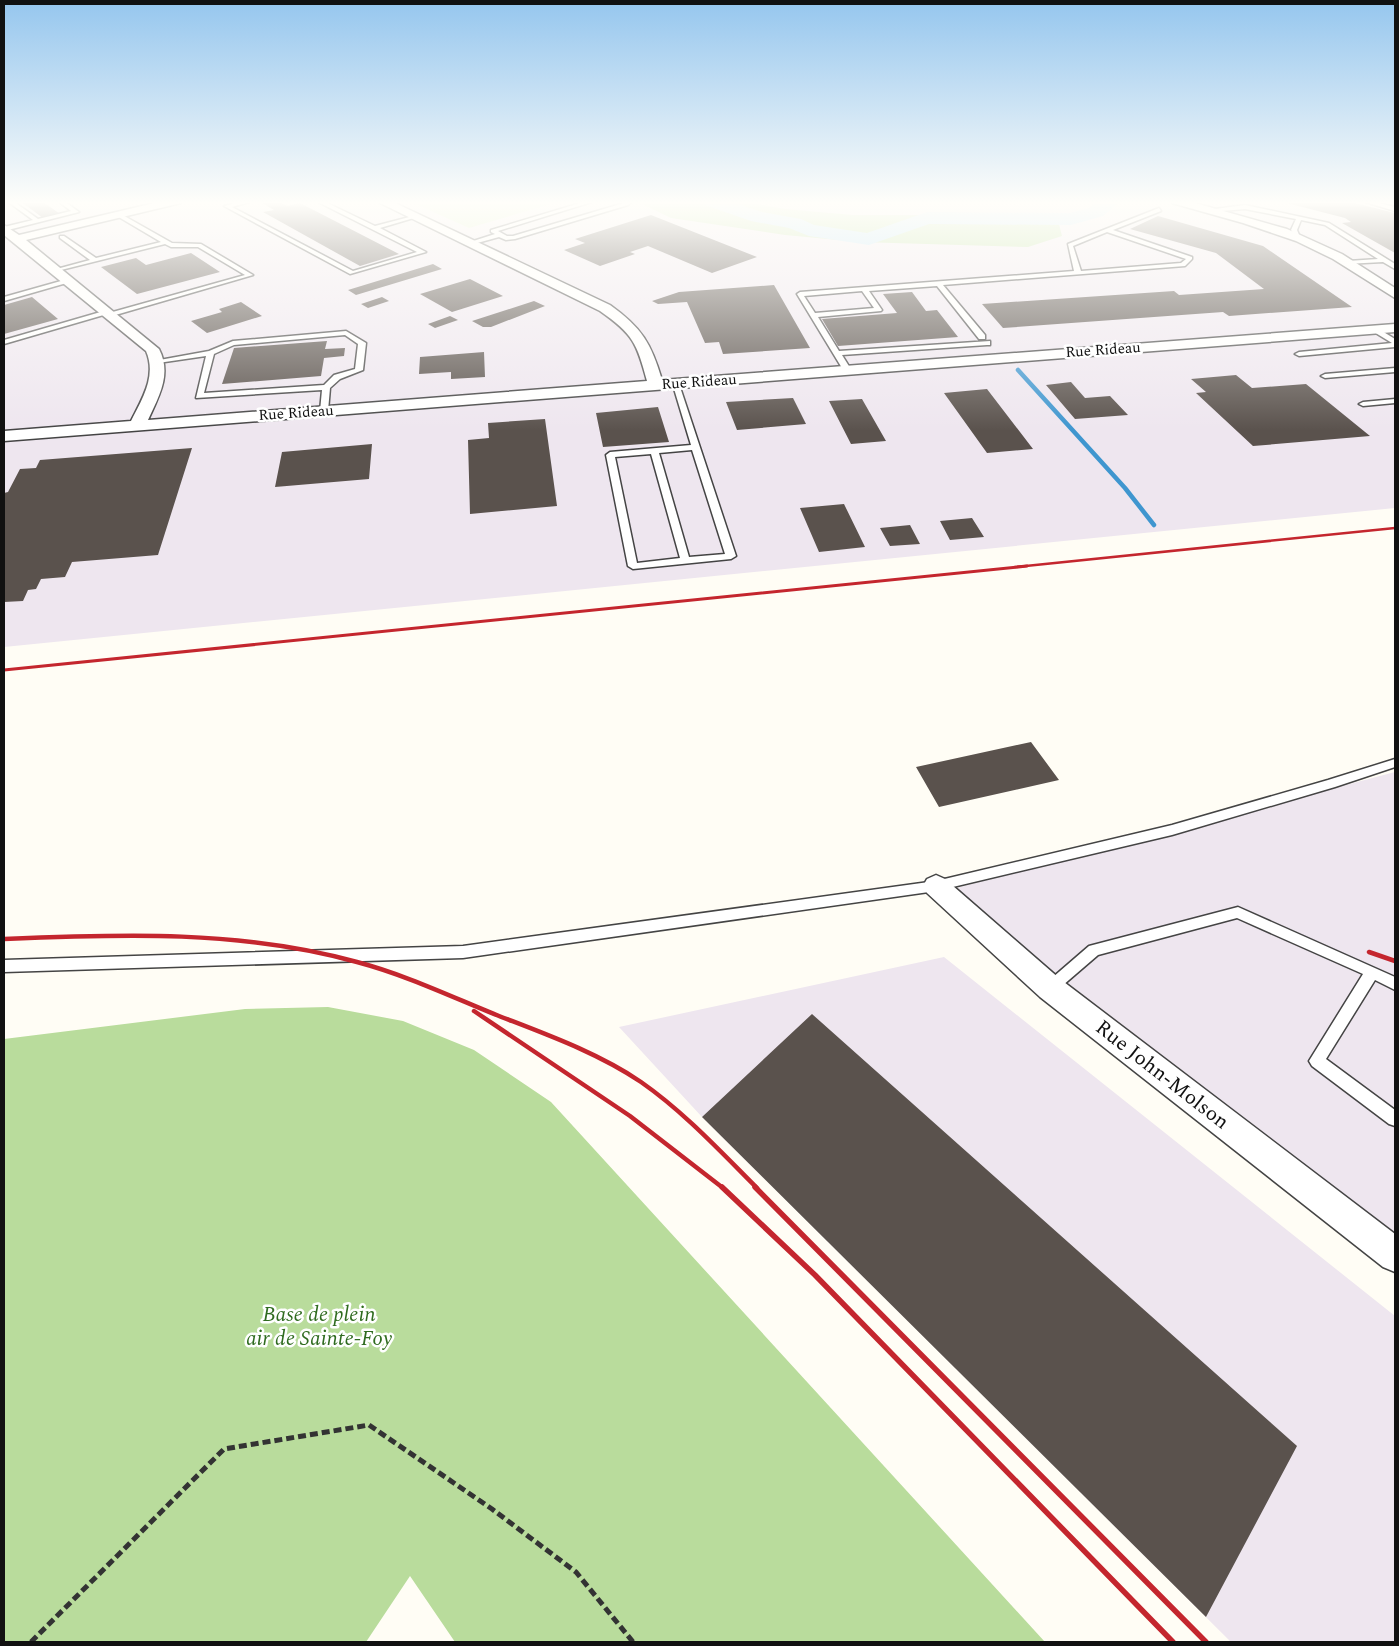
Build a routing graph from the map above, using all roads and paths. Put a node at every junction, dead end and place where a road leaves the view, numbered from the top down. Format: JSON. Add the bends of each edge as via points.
{"nodes":[{"id":1,"x":63,"y":278,"type":"edge"},
{"id":2,"x":240,"y":278,"type":"edge"},
{"id":3,"x":542,"y":278,"type":"edge"},
{"id":4,"x":1017,"y":278,"type":"edge"},
{"id":5,"x":1370,"y":278,"type":"edge"},
{"id":6,"x":68,"y":282,"type":"junction"},
{"id":7,"x":939,"y":284,"type":"junction"},
{"id":8,"x":864,"y":289,"type":"junction"},
{"id":9,"x":1395,"y":294,"type":"edge"},
{"id":10,"x":4,"y":299,"type":"edge"},
{"id":11,"x":108,"y":314,"type":"junction"},
{"id":12,"x":813,"y":315,"type":"junction"},
{"id":13,"x":1395,"y":328,"type":"edge"},
{"id":14,"x":1378,"y":330,"type":"junction"},
{"id":15,"x":4,"y":342,"type":"edge"},
{"id":16,"x":1395,"y":342,"type":"edge"},
{"id":17,"x":1395,"y":346,"type":"edge"},
{"id":18,"x":211,"y":353,"type":"junction"},
{"id":19,"x":836,"y":353,"type":"junction"},
{"id":20,"x":1299,"y":354,"type":"dead end"},
{"id":21,"x":158,"y":361,"type":"junction"},
{"id":22,"x":1395,"y":370,"type":"edge"},
{"id":23,"x":848,"y":371,"type":"junction"},
{"id":24,"x":1325,"y":376,"type":"dead end"},
{"id":25,"x":675,"y":384,"type":"junction"},
{"id":26,"x":656,"y":385,"type":"junction"},
{"id":27,"x":326,"y":386,"type":"junction"},
{"id":28,"x":1395,"y":401,"type":"edge"},
{"id":29,"x":1363,"y":404,"type":"dead end"},
{"id":30,"x":324,"y":411,"type":"junction"},
{"id":31,"x":137,"y":426,"type":"junction"},
{"id":32,"x":4,"y":436,"type":"edge"},
{"id":33,"x":696,"y":447,"type":"junction"},
{"id":34,"x":654,"y":451,"type":"junction"},
{"id":35,"x":685,"y":560,"type":"junction"},
{"id":36,"x":1395,"y":764,"type":"edge"},
{"id":37,"x":936,"y":886,"type":"junction"},
{"id":38,"x":4,"y":966,"type":"edge"},
{"id":39,"x":1372,"y":972,"type":"junction"},
{"id":40,"x":1395,"y":984,"type":"edge"},
{"id":41,"x":1050,"y":988,"type":"junction"},
{"id":42,"x":1395,"y":1119,"type":"edge"},
{"id":43,"x":1395,"y":1255,"type":"edge"},
{"id":44,"x":31,"y":1642,"type":"edge"},
{"id":45,"x":633,"y":1642,"type":"edge"}],
"edges":[{"from":1,"to":6,"type":"street"},
{"from":2,"to":11,"type":"lane"},
{"from":3,"to":26,"type":"street","via":[[605,308],[626,323],[644,344]]},
{"from":4,"to":7,"type":"lane"},
{"from":5,"to":9,"type":"street"},
{"from":6,"to":10,"type":"lane"},
{"from":6,"to":11,"type":"street"},
{"from":7,"to":8,"type":"lane"},
{"from":7,"to":19,"type":"lane","via":[[985,340]]},
{"from":8,"to":12,"type":"lane","via":[[800,294]]},
{"from":8,"to":12,"type":"lane","via":[[879,310]]},
{"from":11,"to":15,"type":"lane"},
{"from":11,"to":21,"type":"street","via":[[152,348]]},
{"from":12,"to":19,"type":"lane"},
{"from":13,"to":14,"type":"street","name":"Rue Rideau"},
{"from":14,"to":16,"type":"lane"},
{"from":14,"to":23,"type":"street","name":"Rue Rideau"},
{"from":17,"to":20,"type":"lane"},
{"from":18,"to":21,"type":"lane"},
{"from":18,"to":27,"type":"lane","via":[[199,396]]},
{"from":18,"to":27,"type":"lane","via":[[233,342],[346,333],[362,343],[360,370],[337,377]]},
{"from":19,"to":23,"type":"lane"},
{"from":21,"to":31,"type":"street","via":[[157,382]]},
{"from":22,"to":24,"type":"lane"},
{"from":23,"to":25,"type":"street","name":"Rue Rideau"},
{"from":25,"to":26,"type":"street","name":"Rue Rideau"},
{"from":25,"to":33,"type":"lane"},
{"from":26,"to":30,"type":"street","name":"Rue Rideau"},
{"from":27,"to":30,"type":"lane"},
{"from":28,"to":29,"type":"lane"},
{"from":30,"to":31,"type":"street","name":"Rue Rideau"},
{"from":31,"to":32,"type":"street","name":"Rue Rideau"},
{"from":33,"to":34,"type":"lane"},
{"from":33,"to":35,"type":"lane","via":[[731,556]]},
{"from":34,"to":35,"type":"lane"},
{"from":34,"to":35,"type":"lane","via":[[610,455],[633,566]]},
{"from":36,"to":37,"type":"lane","via":[[1172,830]]},
{"from":37,"to":38,"type":"lane","via":[[463,952]]},
{"from":37,"to":41,"type":"street","name":"Rue John-Molson"},
{"from":39,"to":40,"type":"lane"},
{"from":39,"to":41,"type":"lane","via":[[1238,912],[1094,950]]},
{"from":39,"to":42,"type":"lane","via":[[1317,1062]]},
{"from":41,"to":43,"type":"street","name":"Rue John-Molson"},
{"from":44,"to":45,"type":"path","via":[[224,1449],[369,1426],[492,1509],[576,1572]]}]}
